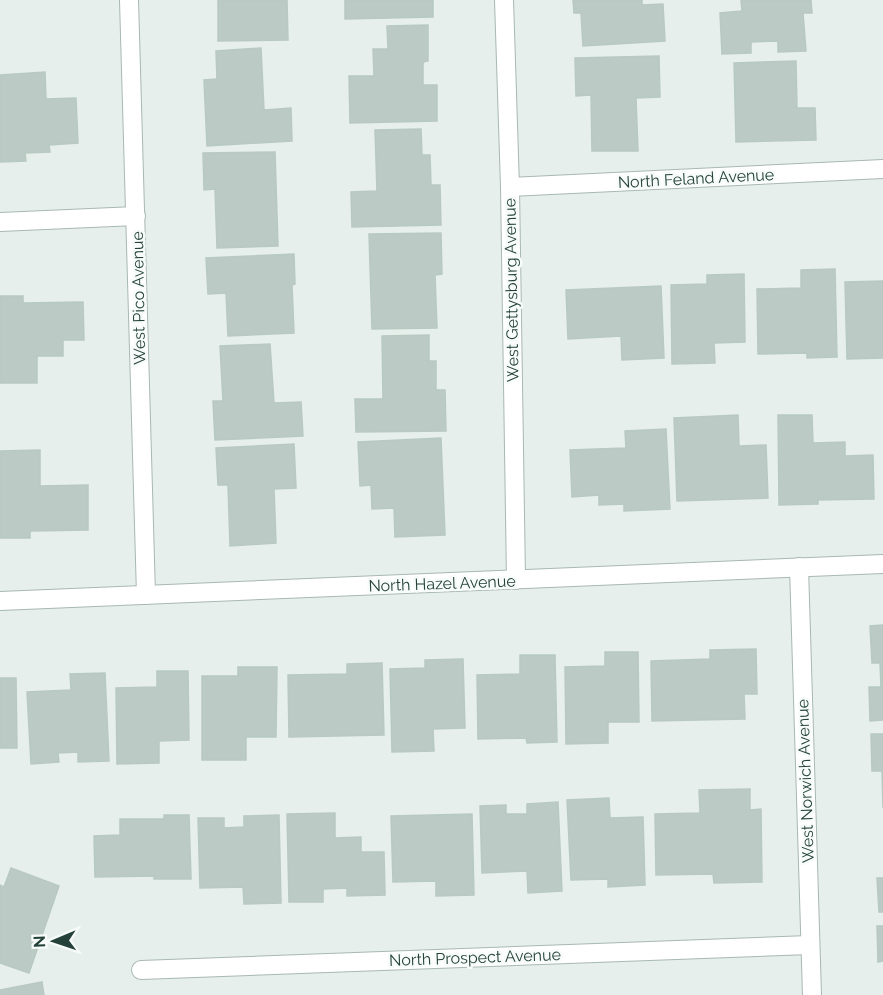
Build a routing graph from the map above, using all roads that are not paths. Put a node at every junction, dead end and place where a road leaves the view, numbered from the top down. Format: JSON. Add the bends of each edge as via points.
{"nodes":[{"id":1,"x":129,"y":0,"type":"edge"},
{"id":2,"x":504,"y":0,"type":"edge"},
{"id":3,"x":883,"y":169,"type":"edge"},
{"id":4,"x":510,"y":187,"type":"junction"},
{"id":5,"x":136,"y":216,"type":"junction"},
{"id":6,"x":0,"y":222,"type":"edge"},
{"id":7,"x":883,"y":564,"type":"edge"},
{"id":8,"x":799,"y":567,"type":"junction"},
{"id":9,"x":516,"y":580,"type":"junction"},
{"id":10,"x":146,"y":595,"type":"junction"},
{"id":11,"x":0,"y":601,"type":"edge"},
{"id":12,"x":810,"y":945,"type":"junction"},
{"id":13,"x":141,"y":970,"type":"dead end"},
{"id":14,"x":812,"y":995,"type":"edge"}],
"edges":[{"from":1,"to":5,"type":"street","name":"West Pico Avenue"},
{"from":2,"to":4,"type":"street","name":"West Gettysburg Avenue"},
{"from":3,"to":4,"type":"street","name":"North Feland Avenue"},
{"from":4,"to":9,"type":"street","name":"West Gettysburg Avenue"},
{"from":5,"to":6,"type":"street"},
{"from":5,"to":10,"type":"street","name":"West Pico Avenue"},
{"from":7,"to":8,"type":"street","name":"North Hazel Avenue"},
{"from":8,"to":9,"type":"street","name":"North Hazel Avenue"},
{"from":8,"to":12,"type":"street","name":"West Norwich Avenue"},
{"from":9,"to":10,"type":"street","name":"North Hazel Avenue"},
{"from":10,"to":11,"type":"street","name":"North Hazel Avenue"},
{"from":12,"to":13,"type":"street","name":"North Prospect Avenue"},
{"from":12,"to":14,"type":"street","name":"West Norwich Avenue"}]}
